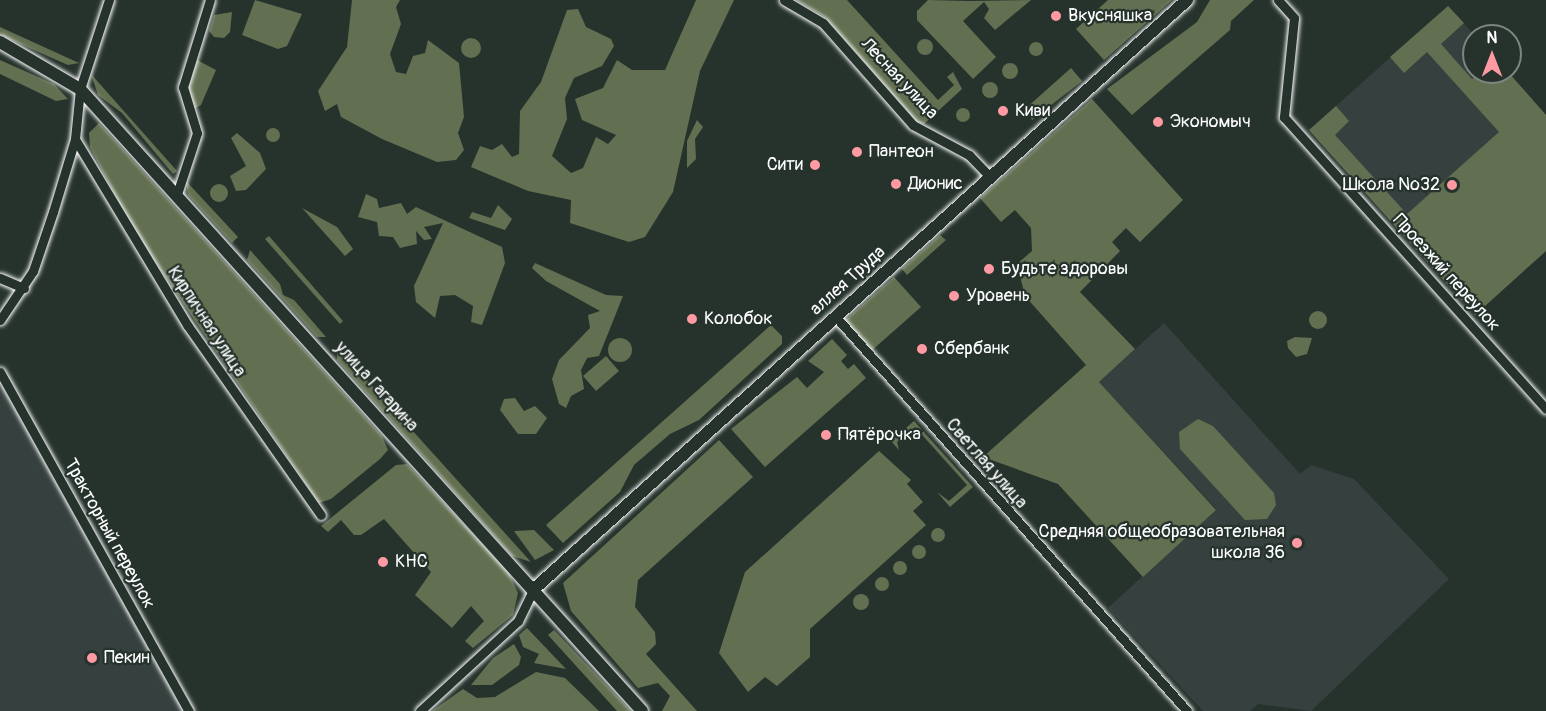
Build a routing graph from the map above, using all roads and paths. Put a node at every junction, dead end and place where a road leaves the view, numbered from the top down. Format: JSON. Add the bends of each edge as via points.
{"nodes":[{"id":1,"x":108,"y":0,"type":"edge"},
{"id":2,"x":210,"y":0,"type":"edge"},
{"id":3,"x":784,"y":0,"type":"edge"},
{"id":4,"x":1187,"y":0,"type":"edge"},
{"id":5,"x":1278,"y":0,"type":"edge"},
{"id":6,"x":0,"y":42,"type":"edge"},
{"id":7,"x":80,"y":89,"type":"junction"},
{"id":8,"x":75,"y":139,"type":"junction"},
{"id":9,"x":990,"y":177,"type":"junction"},
{"id":10,"x":177,"y":194,"type":"junction"},
{"id":11,"x":0,"y":278,"type":"edge"},
{"id":12,"x":24,"y":288,"type":"junction"},
{"id":13,"x":835,"y":316,"type":"junction"},
{"id":14,"x":0,"y":320,"type":"edge"},
{"id":15,"x":0,"y":372,"type":"edge"},
{"id":16,"x":1546,"y":409,"type":"edge"},
{"id":17,"x":321,"y":515,"type":"dead end"},
{"id":18,"x":533,"y":590,"type":"junction"},
{"id":19,"x":189,"y":711,"type":"edge"},
{"id":20,"x":420,"y":711,"type":"edge"},
{"id":21,"x":642,"y":711,"type":"edge"},
{"id":22,"x":1187,"y":711,"type":"edge"}],
"edges":[{"from":1,"to":7,"type":"street"},
{"from":2,"to":10,"type":"street","via":[[183,87],[197,133]]},
{"from":3,"to":9,"type":"street","name":"Лесная улица","via":[[823,23],[913,125],[969,155]]},
{"from":4,"to":9,"type":"street","name":"аллея Труда"},
{"from":5,"to":16,"type":"street","name":"Проезжий переулок","via":[[1294,18],[1284,117]]},
{"from":6,"to":7,"type":"street"},
{"from":7,"to":8,"type":"street"},
{"from":7,"to":10,"type":"street","name":"улица Гагарина"},
{"from":8,"to":12,"type":"street"},
{"from":8,"to":17,"type":"street","name":"Кирпичная улица","via":[[188,326]]},
{"from":9,"to":13,"type":"street","name":"аллея Труда"},
{"from":10,"to":18,"type":"street","name":"улица Гагарина"},
{"from":11,"to":12,"type":"street"},
{"from":12,"to":14,"type":"street"},
{"from":13,"to":18,"type":"street","name":"аллея Труда"},
{"from":13,"to":22,"type":"street","name":"Светлая улица"},
{"from":15,"to":19,"type":"street","name":"Тракторный переулок"},
{"from":18,"to":20,"type":"street","via":[[518,621]]},
{"from":18,"to":21,"type":"street","name":"улица Гагарина"}]}
